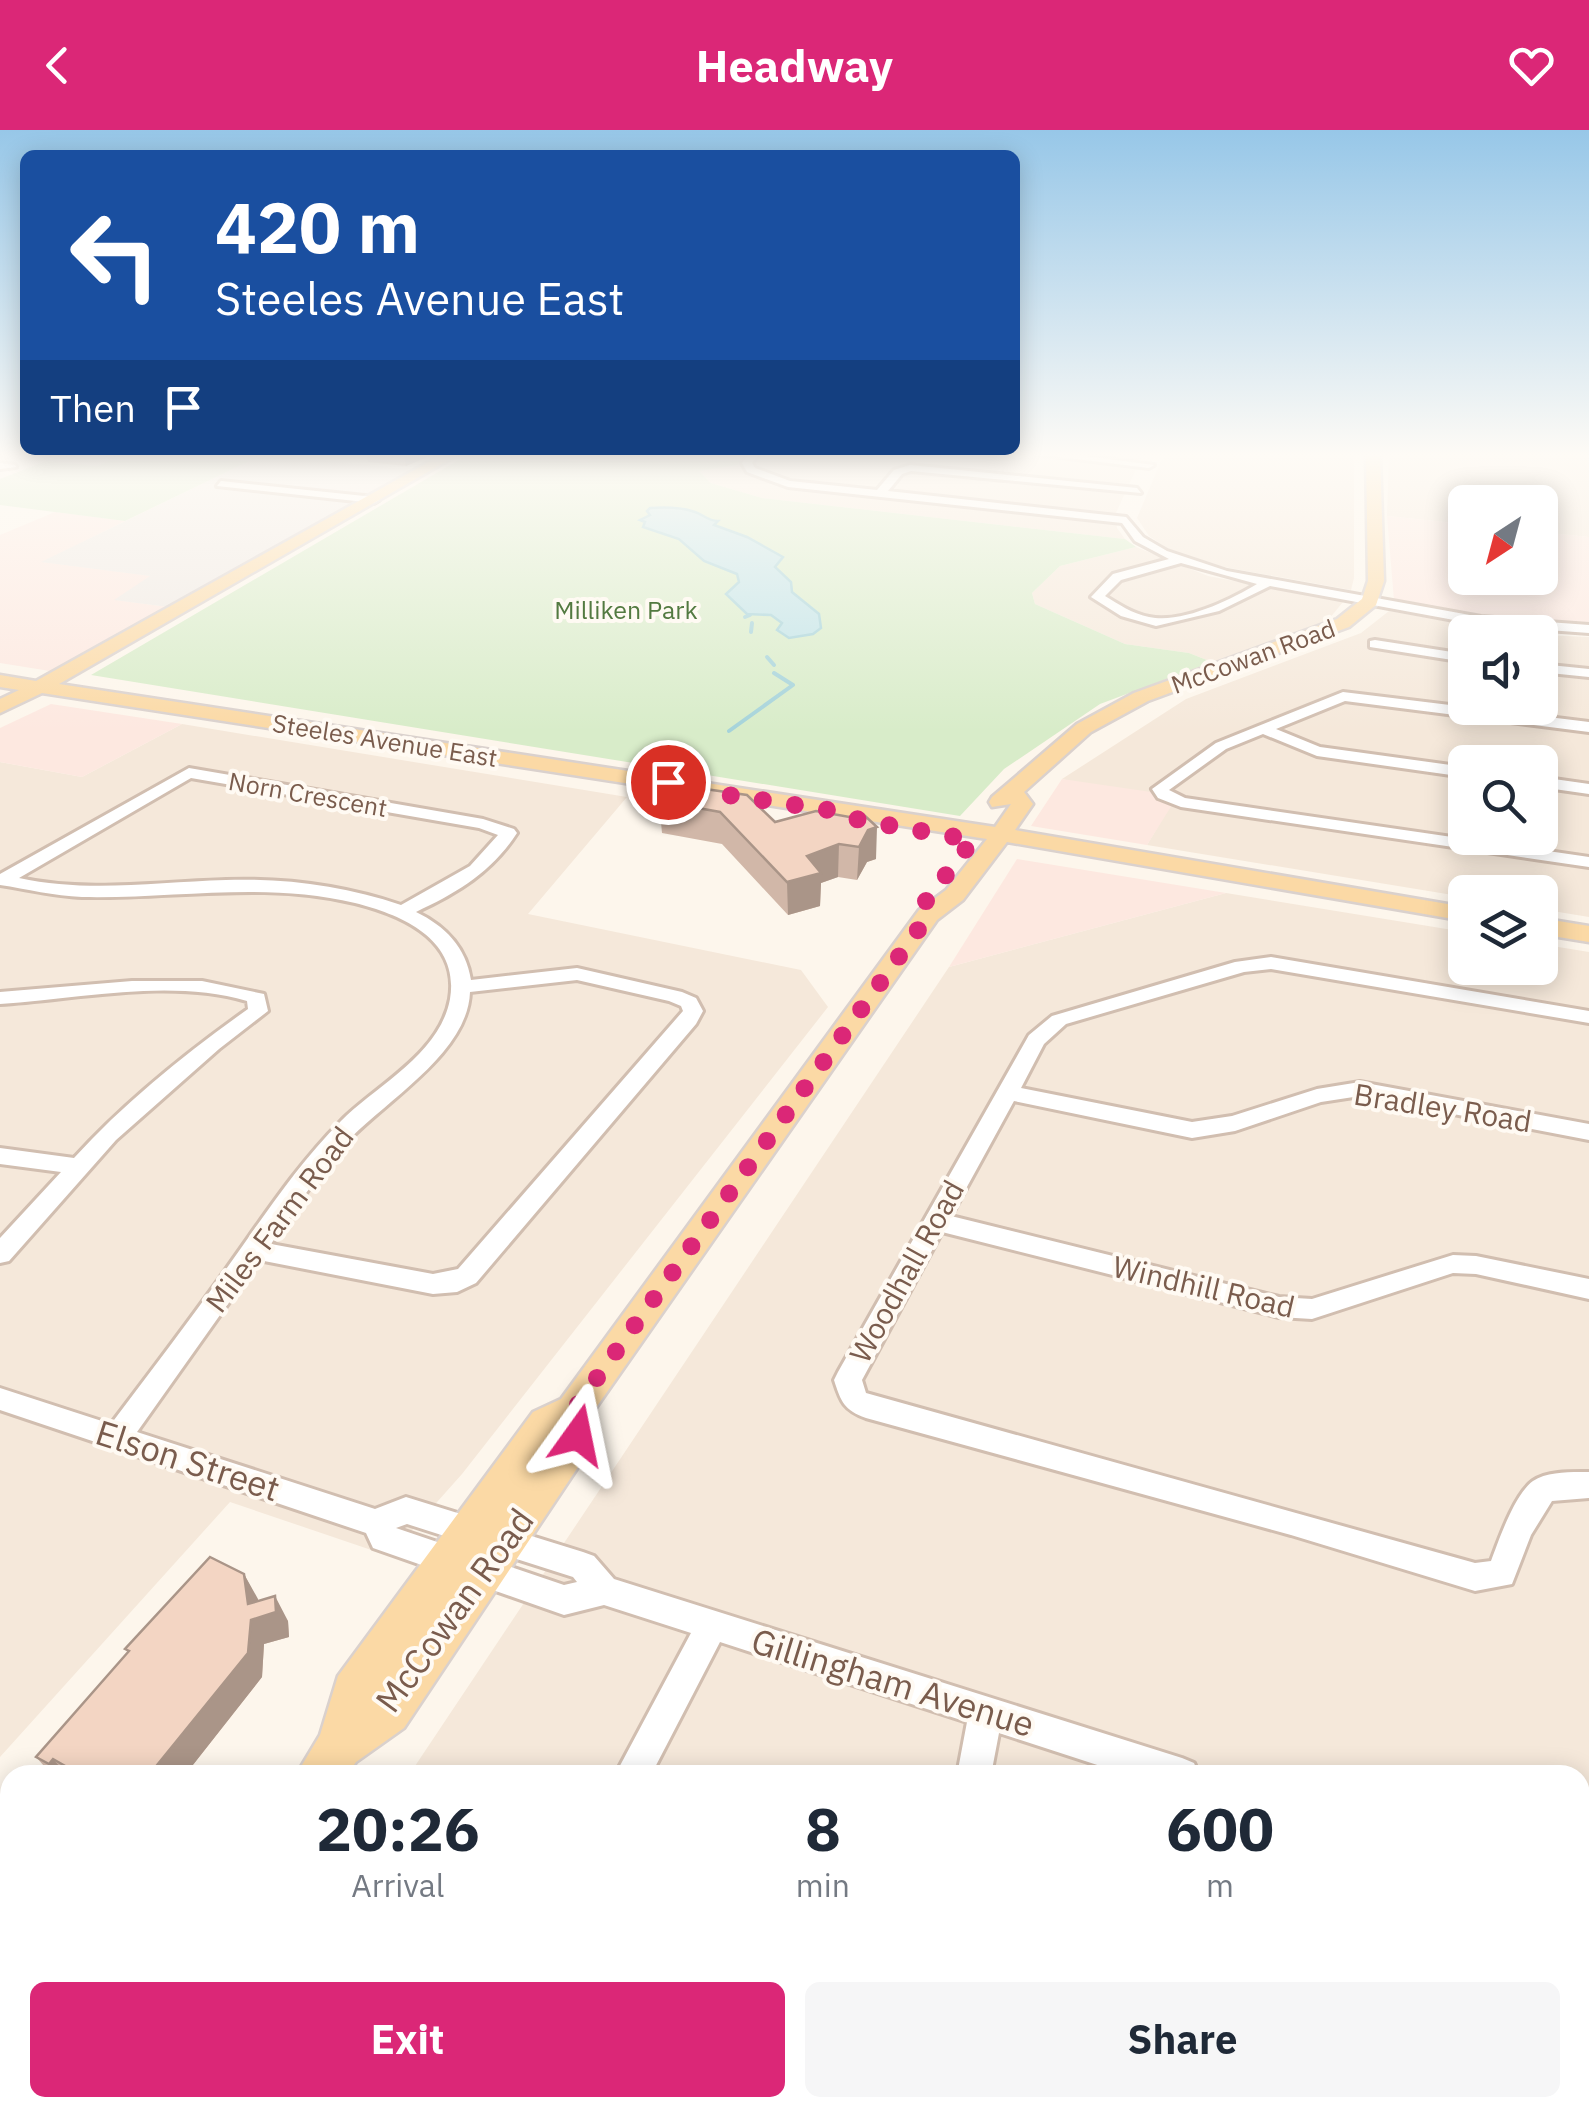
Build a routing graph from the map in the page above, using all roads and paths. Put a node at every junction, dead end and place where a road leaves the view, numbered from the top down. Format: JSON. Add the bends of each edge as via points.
{"nodes":[{"id":1,"x":292,"y":547,"type":"edge"},
{"id":2,"x":1152,"y":547,"type":"edge"},
{"id":3,"x":1375,"y":547,"type":"edge"},
{"id":4,"x":1178,"y":560,"type":"junction"},
{"id":5,"x":1268,"y":582,"type":"junction"},
{"id":6,"x":1370,"y":601,"type":"junction"},
{"id":7,"x":1449,"y":615,"type":"edge"},
{"id":8,"x":1558,"y":626,"type":"edge"},
{"id":9,"x":1589,"y":629,"type":"edge"},
{"id":10,"x":1375,"y":644,"type":"dead end"},
{"id":11,"x":1448,"y":656,"type":"edge"},
{"id":12,"x":1558,"y":670,"type":"edge"},
{"id":13,"x":0,"y":671,"type":"edge"},
{"id":14,"x":1589,"y":674,"type":"edge"},
{"id":15,"x":0,"y":681,"type":"edge"},
{"id":16,"x":54,"y":685,"type":"junction"},
{"id":17,"x":0,"y":711,"type":"edge"},
{"id":18,"x":1589,"y":727,"type":"edge"},
{"id":19,"x":1261,"y":728,"type":"junction"},
{"id":20,"x":1448,"y":769,"type":"edge"},
{"id":21,"x":1558,"y":785,"type":"edge"},
{"id":22,"x":1589,"y":789,"type":"edge"},
{"id":23,"x":987,"y":836,"type":"junction"},
{"id":24,"x":1589,"y":862,"type":"edge"},
{"id":25,"x":1,"y":879,"type":"edge"},
{"id":26,"x":404,"y":911,"type":"junction"},
{"id":27,"x":1448,"y":911,"type":"edge"},
{"id":28,"x":1558,"y":929,"type":"edge"},
{"id":29,"x":1589,"y":934,"type":"edge"},
{"id":30,"x":460,"y":987,"type":"junction"},
{"id":31,"x":0,"y":998,"type":"edge"},
{"id":32,"x":1589,"y":1017,"type":"edge"},
{"id":33,"x":1006,"y":1092,"type":"junction"},
{"id":34,"x":1589,"y":1132,"type":"edge"},
{"id":35,"x":0,"y":1156,"type":"edge"},
{"id":36,"x":76,"y":1166,"type":"junction"},
{"id":37,"x":934,"y":1221,"type":"junction"},
{"id":38,"x":254,"y":1250,"type":"junction"},
{"id":39,"x":0,"y":1254,"type":"edge"},
{"id":40,"x":1589,"y":1289,"type":"edge"},
{"id":41,"x":0,"y":1399,"type":"edge"},
{"id":42,"x":118,"y":1436,"type":"junction"},
{"id":43,"x":1589,"y":1485,"type":"edge"},
{"id":44,"x":476,"y":1551,"type":"junction"},
{"id":45,"x":712,"y":1626,"type":"junction"},
{"id":46,"x":986,"y":1710,"type":"junction"},
{"id":47,"x":330,"y":1760,"type":"edge"},
{"id":48,"x":637,"y":1765,"type":"edge"},
{"id":49,"x":976,"y":1765,"type":"edge"},
{"id":50,"x":1152,"y":1765,"type":"edge"}],
"edges":[{"from":1,"to":16,"type":"main road"},
{"from":2,"to":4,"type":"street"},
{"from":3,"to":6,"type":"main road","name":"McCowan Road"},
{"from":4,"to":5,"type":"street"},
{"from":4,"to":5,"type":"street","via":[[1117,577],[1097,597],[1160,622],[1255,593]]},
{"from":5,"to":6,"type":"street"},
{"from":6,"to":7,"type":"street"},
{"from":6,"to":23,"type":"main road","name":"McCowan Road","via":[[1327,630],[1140,697],[1084,728],[1014,792],[1022,804]]},
{"from":8,"to":9,"type":"street"},
{"from":10,"to":11,"type":"street"},
{"from":12,"to":14,"type":"street"},
{"from":13,"to":16,"type":"main road","name":"Steeles Avenue East"},
{"from":15,"to":16,"type":"main road","name":"Steeles Avenue East"},
{"from":16,"to":17,"type":"main road"},
{"from":16,"to":23,"type":"main road","name":"Steeles Avenue East","via":[[626,784]]},
{"from":18,"to":19,"type":"street","via":[[1352,695]]},
{"from":19,"to":20,"type":"street","via":[[1317,750]]},
{"from":19,"to":24,"type":"street","via":[[1204,756],[1161,792],[1181,802]]},
{"from":21,"to":22,"type":"street"},
{"from":23,"to":27,"type":"main road","name":"Steeles Avenue East","via":[[1134,866],[1154,863]]},
{"from":23,"to":44,"type":"main road","name":"McCowan Road","via":[[947,906],[928,915],[574,1410],[578,1435]]},
{"from":25,"to":26,"type":"street","via":[[75,894],[286,886]]},
{"from":25,"to":26,"type":"street","name":"Norn Crescent","via":[[189,773],[508,833],[471,873]]},
{"from":26,"to":30,"type":"street","via":[[448,945]]},
{"from":28,"to":29,"type":"main road"},
{"from":30,"to":38,"type":"street","name":"Miles Farm Road","via":[[454,1019],[436,1045],[321,1157]]},
{"from":30,"to":38,"type":"street","via":[[577,974],[675,996],[693,1012],[457,1282],[433,1284]]},
{"from":31,"to":36,"type":"street","via":[[191,986],[225,987],[257,998],[258,1011],[250,1019],[212,1044]]},
{"from":32,"to":33,"type":"street","name":"Woodhall Road","via":[[1294,964],[1252,965],[1058,1020],[1040,1034]]},
{"from":33,"to":34,"type":"street","name":"Bradley Road","via":[[1192,1130],[1221,1129],[1323,1094],[1360,1090]]},
{"from":33,"to":37,"type":"street","name":"Woodhall Road"},
{"from":35,"to":36,"type":"street"},
{"from":36,"to":39,"type":"street"},
{"from":37,"to":40,"type":"street","name":"Windhill Road","via":[[1279,1307],[1312,1310],[1452,1264]]},
{"from":37,"to":43,"type":"street","name":"Woodhall Road","via":[[850,1372],[849,1390],[866,1406],[1475,1577],[1501,1574],[1542,1491]]},
{"from":38,"to":42,"type":"street","name":"Miles Farm Road"},
{"from":41,"to":42,"type":"street","name":"Elson Street"},
{"from":42,"to":44,"type":"street","name":"Elson Street","via":[[376,1523],[384,1538]]},
{"from":44,"to":45,"type":"street","name":"Gillingham Avenue","via":[[564,1600],[604,1590]]},
{"from":44,"to":47,"type":"main road","name":"McCowan Road","via":[[388,1712]]},
{"from":45,"to":46,"type":"street","name":"Gillingham Avenue"},
{"from":45,"to":48,"type":"street"},
{"from":46,"to":49,"type":"street"},
{"from":46,"to":50,"type":"street","name":"Gillingham Avenue"}]}
